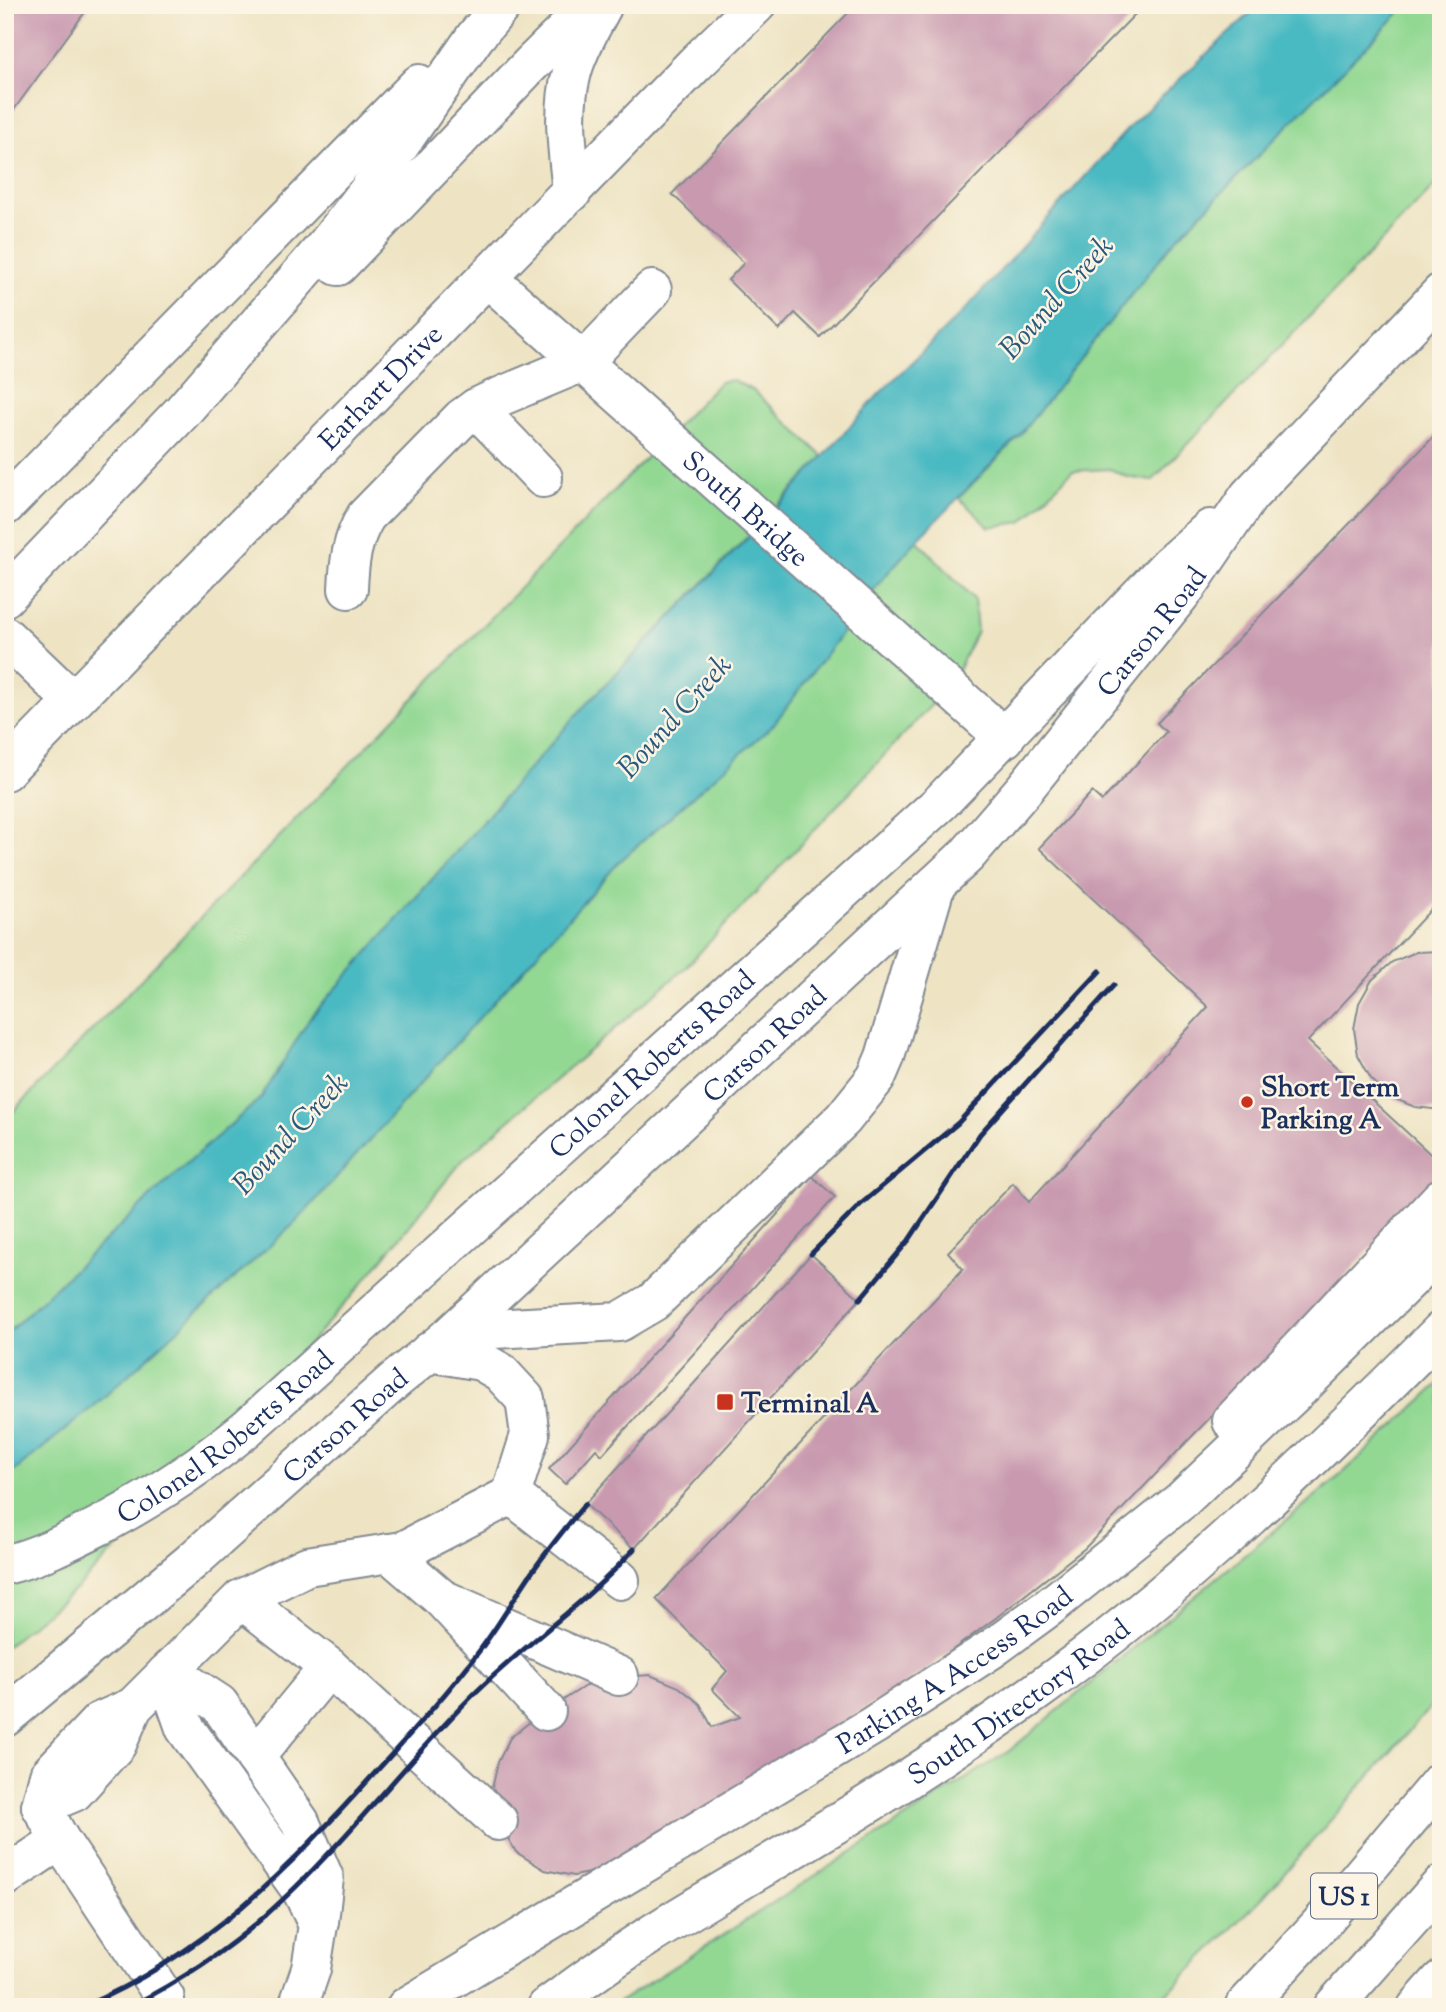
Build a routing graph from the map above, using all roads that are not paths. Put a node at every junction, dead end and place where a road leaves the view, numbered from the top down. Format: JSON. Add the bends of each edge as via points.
{"nodes":[{"id":1,"x":492,"y":5,"type":"edge"},
{"id":2,"x":502,"y":5,"type":"edge"},
{"id":3,"x":591,"y":5,"type":"edge"},
{"id":4,"x":603,"y":5,"type":"edge"},
{"id":5,"x":756,"y":5,"type":"edge"},
{"id":6,"x":572,"y":192,"type":"junction"},
{"id":7,"x":488,"y":278,"type":"junction"},
{"id":8,"x":652,"y":290,"type":"dead end"},
{"id":9,"x":1441,"y":293,"type":"edge"},
{"id":10,"x":583,"y":362,"type":"junction"},
{"id":11,"x":476,"y":408,"type":"junction"},
{"id":12,"x":181,"y":413,"type":"junction"},
{"id":13,"x":543,"y":478,"type":"dead end"},
{"id":14,"x":1249,"y":496,"type":"junction"},
{"id":15,"x":5,"y":506,"type":"edge"},
{"id":16,"x":348,"y":589,"type":"dead end"},
{"id":17,"x":5,"y":597,"type":"edge"},
{"id":18,"x":5,"y":636,"type":"edge"},
{"id":19,"x":73,"y":701,"type":"junction"},
{"id":20,"x":1005,"y":738,"type":"junction"},
{"id":21,"x":5,"y":771,"type":"edge"},
{"id":22,"x":936,"y":884,"type":"junction"},
{"id":23,"x":1441,"y":1198,"type":"edge"},
{"id":24,"x":1441,"y":1249,"type":"edge"},
{"id":25,"x":1441,"y":1331,"type":"edge"},
{"id":26,"x":438,"y":1345,"type":"junction"},
{"id":27,"x":1217,"y":1468,"type":"junction"},
{"id":28,"x":511,"y":1495,"type":"junction"},
{"id":29,"x":388,"y":1553,"type":"junction"},
{"id":30,"x":5,"y":1565,"type":"edge"},
{"id":31,"x":620,"y":1580,"type":"dead end"},
{"id":32,"x":241,"y":1599,"type":"junction"},
{"id":33,"x":442,"y":1599,"type":"junction"},
{"id":34,"x":329,"y":1667,"type":"junction"},
{"id":35,"x":166,"y":1674,"type":"junction"},
{"id":36,"x":619,"y":1676,"type":"dead end"},
{"id":37,"x":546,"y":1711,"type":"dead end"},
{"id":38,"x":5,"y":1717,"type":"edge"},
{"id":39,"x":255,"y":1757,"type":"junction"},
{"id":40,"x":1441,"y":1781,"type":"edge"},
{"id":41,"x":498,"y":1821,"type":"dead end"},
{"id":42,"x":60,"y":1840,"type":"junction"},
{"id":43,"x":5,"y":1877,"type":"edge"},
{"id":44,"x":1441,"y":1885,"type":"edge"},
{"id":45,"x":318,"y":1926,"type":"junction"},
{"id":46,"x":1441,"y":1980,"type":"edge"},
{"id":47,"x":164,"y":2007,"type":"edge"},
{"id":48,"x":298,"y":2007,"type":"edge"},
{"id":49,"x":406,"y":2007,"type":"edge"},
{"id":50,"x":547,"y":2007,"type":"edge"},
{"id":51,"x":1244,"y":2007,"type":"edge"},
{"id":52,"x":1333,"y":2007,"type":"edge"},
{"id":53,"x":1417,"y":2007,"type":"edge"}],
"edges":[{"from":1,"to":15,"type":"main road"},
{"from":2,"to":12,"type":"main road","via":[[340,228]]},
{"from":3,"to":12,"type":"main road","via":[[309,296]]},
{"from":4,"to":6,"type":"main road","via":[[580,50],[568,90],[566,135]]},
{"from":5,"to":6,"type":"main road","name":"Earhart Drive"},
{"from":6,"to":7,"type":"main road","name":"Earhart Drive"},
{"from":7,"to":10,"type":"main road","name":"South Bridge"},
{"from":7,"to":19,"type":"main road","name":"Earhart Drive"},
{"from":8,"to":10,"type":"main road"},
{"from":9,"to":14,"type":"main road","name":"Carson Road"},
{"from":10,"to":11,"type":"main road"},
{"from":10,"to":20,"type":"main road","name":"South Bridge"},
{"from":11,"to":13,"type":"main road"},
{"from":11,"to":16,"type":"main road","via":[[448,430],[366,516],[351,549]]},
{"from":12,"to":17,"type":"main road"},
{"from":14,"to":20,"type":"main road","name":"Colonel Roberts Road","via":[[1170,564]]},
{"from":14,"to":22,"type":"main road","name":"Carson Road","via":[[1181,595],[1025,788]]},
{"from":18,"to":19,"type":"main road"},
{"from":19,"to":21,"type":"main road","name":"Earhart Drive"},
{"from":20,"to":30,"type":"main road","name":"Colonel Roberts Road","via":[[761,967],[247,1428],[191,1473],[109,1520],[47,1552]]},
{"from":22,"to":26,"type":"main road","name":"Carson Road"},
{"from":22,"to":26,"type":"main road","via":[[876,1078],[843,1119],[653,1302],[619,1322],[475,1330]]},
{"from":23,"to":27,"type":"main road","via":[[1233,1418]]},
{"from":24,"to":27,"type":"main road","name":"Parking A Access Road"},
{"from":25,"to":50,"type":"main road","name":"South Directory Road","via":[[1241,1526],[1091,1651],[939,1758],[644,1938]]},
{"from":26,"to":28,"type":"main road","via":[[500,1372],[525,1399],[530,1435]]},
{"from":26,"to":38,"type":"main road","name":"Carson Road","via":[[191,1562]]},
{"from":27,"to":49,"type":"main road","name":"Parking A Access Road","via":[[1049,1607],[934,1688]]},
{"from":28,"to":29,"type":"main road","via":[[403,1550]]},
{"from":28,"to":31,"type":"main road"},
{"from":29,"to":32,"type":"main road","via":[[307,1566]]},
{"from":29,"to":33,"type":"main road"},
{"from":32,"to":34,"type":"main road"},
{"from":32,"to":35,"type":"main road"},
{"from":33,"to":36,"type":"main road"},
{"from":33,"to":37,"type":"main road"},
{"from":34,"to":39,"type":"main road"},
{"from":34,"to":41,"type":"main road"},
{"from":35,"to":39,"type":"main road","via":[[219,1704]]},
{"from":35,"to":42,"type":"main road","via":[[133,1707],[99,1721],[49,1775],[41,1806]]},
{"from":35,"to":45,"type":"main road","via":[[185,1728],[303,1893]]},
{"from":39,"to":45,"type":"main road","via":[[300,1822],[324,1878]]},
{"from":40,"to":51,"type":"main road","number":"US 1"},
{"from":42,"to":43,"type":"main road"},
{"from":42,"to":47,"type":"main road","via":[[165,1998]]},
{"from":44,"to":52,"type":"main road"},
{"from":45,"to":48,"type":"main road","via":[[311,1969]]},
{"from":46,"to":53,"type":"main road"}]}
